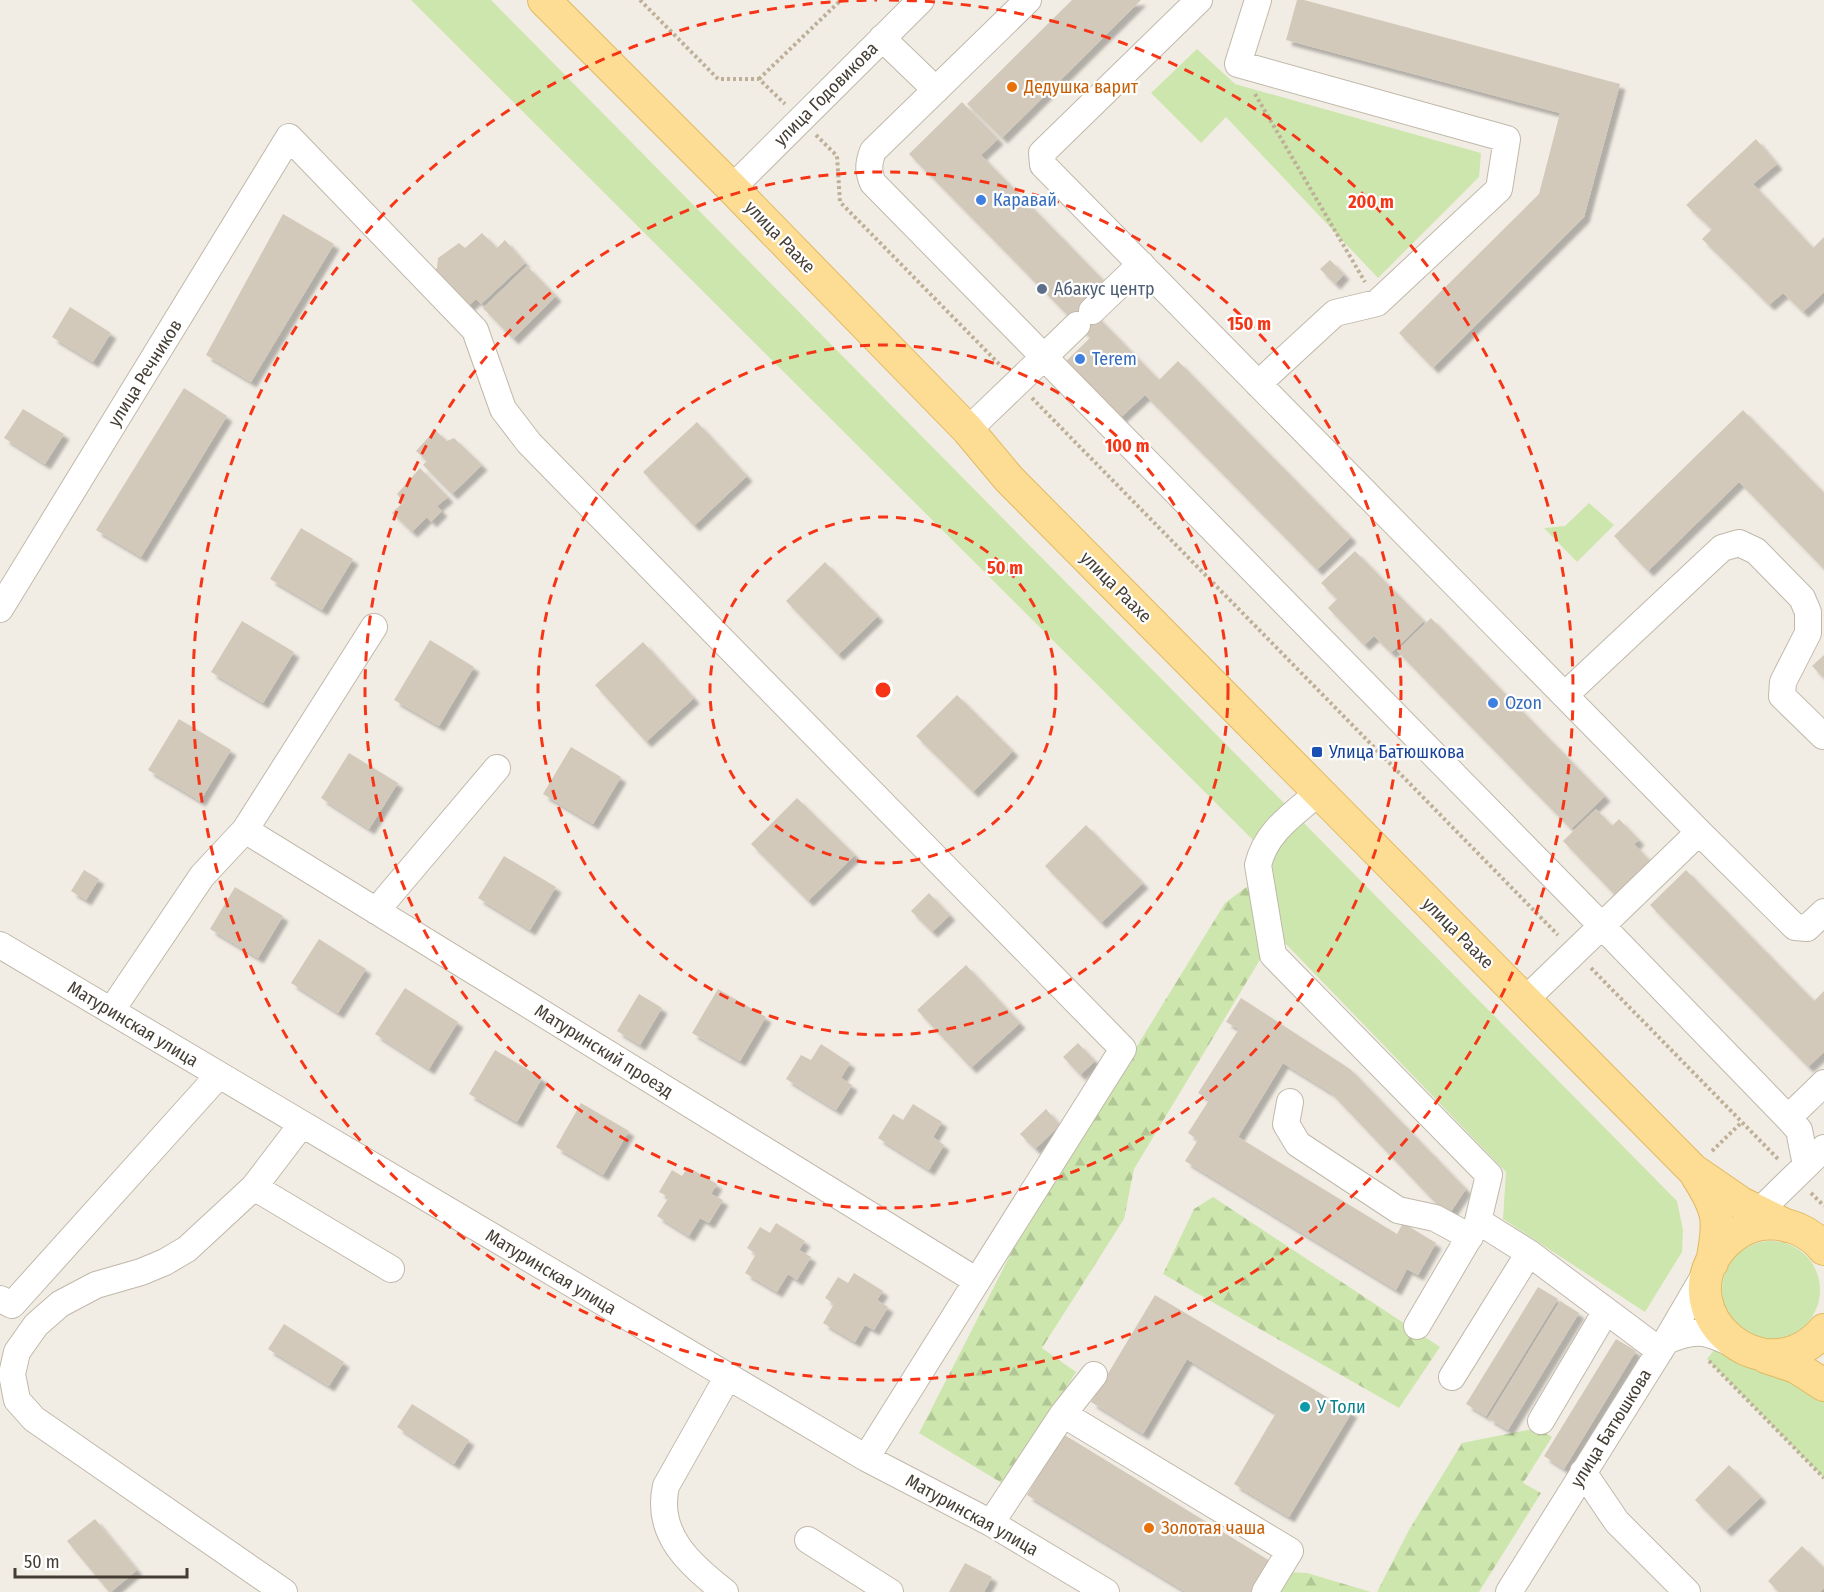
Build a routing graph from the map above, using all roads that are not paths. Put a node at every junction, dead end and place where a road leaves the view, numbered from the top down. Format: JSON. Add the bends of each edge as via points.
{"nodes":[{"id":1,"x":544,"y":0,"type":"edge"},
{"id":2,"x":921,"y":0,"type":"edge"},
{"id":3,"x":1028,"y":0,"type":"edge"},
{"id":4,"x":1199,"y":0,"type":"edge"},
{"id":5,"x":1258,"y":0,"type":"edge"},
{"id":6,"x":882,"y":38,"type":"junction"},
{"id":7,"x":936,"y":90,"type":"junction"},
{"id":8,"x":732,"y":188,"type":"junction"},
{"id":9,"x":1141,"y":264,"type":"junction"},
{"id":10,"x":1044,"y":357,"type":"junction"},
{"id":11,"x":1258,"y":384,"type":"junction"},
{"id":12,"x":968,"y":430,"type":"junction"},
{"id":13,"x":0,"y":609,"type":"edge"},
{"id":14,"x":374,"y":627,"type":"dead end"},
{"id":15,"x":1565,"y":695,"type":"junction"},
{"id":16,"x":1823,"y":736,"type":"edge"},
{"id":17,"x":497,"y":768,"type":"dead end"},
{"id":18,"x":1319,"y":792,"type":"junction"},
{"id":19,"x":245,"y":830,"type":"junction"},
{"id":20,"x":1699,"y":832,"type":"junction"},
{"id":21,"x":376,"y":911,"type":"junction"},
{"id":22,"x":1824,"y":912,"type":"edge"},
{"id":23,"x":1602,"y":926,"type":"junction"},
{"id":24,"x":0,"y":945,"type":"edge"},
{"id":25,"x":1525,"y":1000,"type":"junction"},
{"id":26,"x":111,"y":1011,"type":"junction"},
{"id":27,"x":219,"y":1075,"type":"junction"},
{"id":28,"x":1824,"y":1083,"type":"edge"},
{"id":29,"x":1290,"y":1102,"type":"dead end"},
{"id":30,"x":1788,"y":1118,"type":"junction"},
{"id":31,"x":302,"y":1124,"type":"junction"},
{"id":32,"x":1808,"y":1163,"type":"edge"},
{"id":33,"x":1693,"y":1170,"type":"junction"},
{"id":34,"x":254,"y":1187,"type":"junction"},
{"id":35,"x":1759,"y":1212,"type":"junction"},
{"id":36,"x":1788,"y":1226,"type":"junction"},
{"id":37,"x":1474,"y":1229,"type":"junction"},
{"id":38,"x":1736,"y":1234,"type":"junction"},
{"id":39,"x":1824,"y":1250,"type":"edge"},
{"id":40,"x":1529,"y":1253,"type":"junction"},
{"id":41,"x":1712,"y":1263,"type":"junction"},
{"id":42,"x":391,"y":1269,"type":"dead end"},
{"id":43,"x":977,"y":1281,"type":"junction"},
{"id":44,"x":0,"y":1299,"type":"edge"},
{"id":45,"x":1606,"y":1311,"type":"junction"},
{"id":46,"x":1417,"y":1326,"type":"dead end"},
{"id":47,"x":1824,"y":1331,"type":"edge"},
{"id":48,"x":1663,"y":1346,"type":"junction"},
{"id":49,"x":1745,"y":1349,"type":"junction"},
{"id":50,"x":1094,"y":1375,"type":"dead end"},
{"id":51,"x":728,"y":1376,"type":"junction"},
{"id":52,"x":1452,"y":1377,"type":"dead end"},
{"id":53,"x":1824,"y":1385,"type":"edge"},
{"id":54,"x":1063,"y":1414,"type":"junction"},
{"id":55,"x":1541,"y":1421,"type":"dead end"},
{"id":56,"x":866,"y":1458,"type":"junction"},
{"id":57,"x":1583,"y":1472,"type":"junction"},
{"id":58,"x":991,"y":1523,"type":"junction"},
{"id":59,"x":808,"y":1540,"type":"dead end"},
{"id":60,"x":1096,"y":1590,"type":"edge"},
{"id":61,"x":284,"y":1592,"type":"edge"},
{"id":62,"x":725,"y":1592,"type":"edge"},
{"id":63,"x":890,"y":1592,"type":"edge"},
{"id":64,"x":1265,"y":1592,"type":"edge"},
{"id":65,"x":1509,"y":1592,"type":"edge"},
{"id":66,"x":1687,"y":1592,"type":"edge"}],
"edges":[{"from":1,"to":8,"type":"main road","name":"улица Раахе"},
{"from":2,"to":6,"type":"street","name":"улица Годовикова"},
{"from":3,"to":7,"type":"street"},
{"from":4,"to":9,"type":"street","via":[[1042,153],[1043,165]]},
{"from":5,"to":11,"type":"street","via":[[1238,64],[1507,139],[1499,189],[1377,303],[1335,313]]},
{"from":6,"to":7,"type":"street"},
{"from":6,"to":8,"type":"street","name":"улица Годовикова"},
{"from":7,"to":10,"type":"street","via":[[873,151],[869,162],[873,183]]},
{"from":8,"to":12,"type":"main road","name":"улица Раахе"},
{"from":9,"to":10,"type":"street"},
{"from":9,"to":11,"type":"street"},
{"from":10,"to":12,"type":"street"},
{"from":10,"to":23,"type":"street"},
{"from":11,"to":15,"type":"street"},
{"from":12,"to":18,"type":"main road","name":"улица Раахе","via":[[1009,479]]},
{"from":13,"to":43,"type":"street","name":"улица Речников","via":[[289,137],[475,330],[502,409],[530,443],[1123,1049]]},
{"from":14,"to":19,"type":"street"},
{"from":15,"to":16,"type":"street","via":[[1722,548],[1740,543],[1756,551],[1802,598],[1808,612],[1808,633],[1783,682],[1782,696]]},
{"from":15,"to":20,"type":"street"},
{"from":17,"to":21,"type":"street"},
{"from":18,"to":25,"type":"main road","name":"улица Раахе"},
{"from":18,"to":37,"type":"street","via":[[1270,836],[1261,853],[1258,865],[1273,956],[1489,1175]]},
{"from":19,"to":21,"type":"street","name":"Матуринский проезд"},
{"from":19,"to":26,"type":"street","via":[[202,876]]},
{"from":20,"to":22,"type":"street","via":[[1795,927],[1807,928]]},
{"from":20,"to":23,"type":"street"},
{"from":21,"to":43,"type":"street","name":"Матуринский проезд"},
{"from":23,"to":25,"type":"street"},
{"from":23,"to":30,"type":"street"},
{"from":24,"to":26,"type":"street","name":"Матуринская улица"},
{"from":25,"to":33,"type":"main road","name":"улица Раахе"},
{"from":26,"to":27,"type":"street","name":"Матуринская улица"},
{"from":27,"to":31,"type":"street","name":"Матуринская улица"},
{"from":27,"to":44,"type":"street","via":[[12,1305]]},
{"from":28,"to":30,"type":"street"},
{"from":29,"to":37,"type":"street","via":[[1286,1124],[1298,1144],[1398,1210]]},
{"from":30,"to":32,"type":"street","via":[[1798,1130]]},
{"from":31,"to":34,"type":"street"},
{"from":31,"to":51,"type":"street","name":"Матуринская улица"},
{"from":32,"to":35,"type":"street"},
{"from":33,"to":35,"type":"main road"},
{"from":33,"to":41,"type":"main road","via":[[1712,1198],[1716,1215],[1718,1233]]},
{"from":34,"to":42,"type":"street"},
{"from":34,"to":61,"type":"street","via":[[188,1249],[141,1272],[96,1285],[60,1304],[36,1326],[17,1352],[12,1374],[17,1400],[34,1419]]},
{"from":35,"to":36,"type":"main road"},
{"from":35,"to":38,"type":"street"},
{"from":36,"to":38,"type":"main road","via":[[1761,1224]]},
{"from":36,"to":39,"type":"main road","via":[[1812,1237]]},
{"from":37,"to":40,"type":"street"},
{"from":37,"to":46,"type":"street"},
{"from":38,"to":41,"type":"main road"},
{"from":40,"to":45,"type":"street"},
{"from":40,"to":52,"type":"street"},
{"from":41,"to":48,"type":"street","name":"улица Батюшкова"},
{"from":41,"to":49,"type":"main road","via":[[1706,1284],[1708,1307],[1718,1328]]},
{"from":43,"to":56,"type":"street"},
{"from":45,"to":48,"type":"street"},
{"from":45,"to":55,"type":"street"},
{"from":47,"to":49,"type":"main road","via":[[1793,1353],[1768,1356]]},
{"from":48,"to":49,"type":"street","via":[[1690,1332],[1703,1332]]},
{"from":48,"to":57,"type":"street","name":"улица Батюшкова"},
{"from":49,"to":53,"type":"main road","via":[[1796,1367]]},
{"from":50,"to":54,"type":"street"},
{"from":51,"to":56,"type":"street","name":"Матуринская улица"},
{"from":51,"to":62,"type":"street","via":[[666,1486],[663,1501],[669,1534],[683,1554]]},
{"from":54,"to":58,"type":"street"},
{"from":54,"to":64,"type":"street","via":[[1290,1551]]},
{"from":56,"to":58,"type":"street","name":"Матуринская улица"},
{"from":57,"to":65,"type":"street","name":"улица Батюшкова"},
{"from":57,"to":66,"type":"street","via":[[1617,1522]]},
{"from":58,"to":60,"type":"street","name":"Матуринская улица"},
{"from":59,"to":63,"type":"street"}]}
